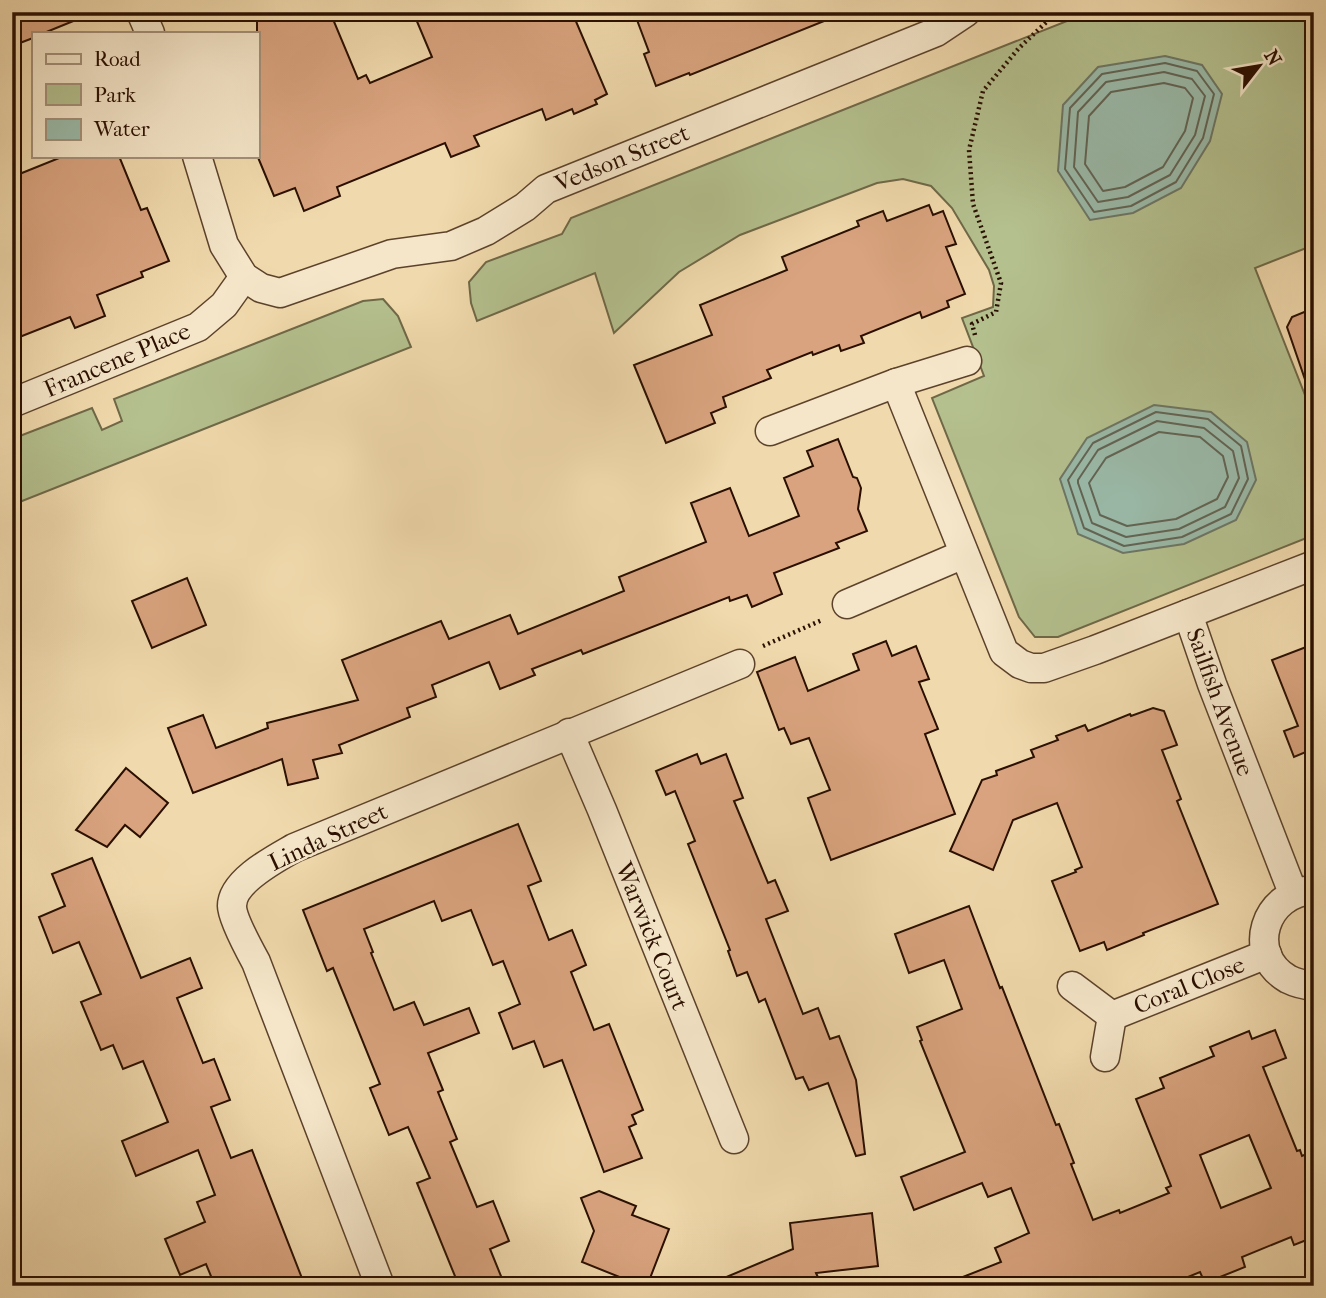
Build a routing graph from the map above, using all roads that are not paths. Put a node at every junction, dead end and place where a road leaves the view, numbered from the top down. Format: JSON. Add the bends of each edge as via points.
{"nodes":[{"id":1,"x":141,"y":12,"type":"edge"},
{"id":2,"x":966,"y":12,"type":"edge"},
{"id":3,"x":150,"y":32,"type":"edge"},
{"id":4,"x":198,"y":158,"type":"edge"},
{"id":5,"x":244,"y":277,"type":"junction"},
{"id":6,"x":967,"y":360,"type":"road end"},
{"id":7,"x":896,"y":383,"type":"junction"},
{"id":8,"x":12,"y":403,"type":"edge"},
{"id":9,"x":770,"y":431,"type":"dead end"},
{"id":10,"x":964,"y":554,"type":"junction"},
{"id":11,"x":1314,"y":565,"type":"edge"},
{"id":12,"x":847,"y":604,"type":"road end"},
{"id":13,"x":1188,"y":614,"type":"junction"},
{"id":14,"x":740,"y":664,"type":"road end"},
{"id":15,"x":569,"y":733,"type":"junction"},
{"id":16,"x":1303,"y":892,"type":"edge"},
{"id":17,"x":1267,"y":954,"type":"junction"},
{"id":18,"x":1072,"y":986,"type":"dead end"},
{"id":19,"x":1314,"y":986,"type":"edge"},
{"id":20,"x":1112,"y":1016,"type":"junction"},
{"id":21,"x":1105,"y":1057,"type":"dead end"},
{"id":22,"x":734,"y":1139,"type":"dead end"},
{"id":23,"x":380,"y":1286,"type":"edge"}],
"edges":[{"from":1,"to":3,"type":"street"},
{"from":2,"to":5,"type":"street","name":"Vedson Street","via":[[936,32],[545,189],[486,231],[451,246],[392,254],[280,293]]},
{"from":4,"to":5,"type":"street","via":[[224,245]]},
{"from":5,"to":8,"type":"street","name":"Francene Place","via":[[224,305],[198,327]]},
{"from":6,"to":7,"type":"street"},
{"from":7,"to":9,"type":"street"},
{"from":7,"to":10,"type":"street","name":"Sailfish Avenue"},
{"from":10,"to":12,"type":"street"},
{"from":10,"to":13,"type":"street","name":"Sailfish Avenue","via":[[1004,652],[1031,668],[1044,668]]},
{"from":11,"to":13,"type":"street"},
{"from":13,"to":16,"type":"street","name":"Sailfish Avenue","via":[[1212,684]]},
{"from":14,"to":15,"type":"street","name":"Linda Street"},
{"from":15,"to":22,"type":"street","name":"Warwick Court"},
{"from":15,"to":23,"type":"street","name":"Linda Street","via":[[294,848],[258,870],[235,897],[232,906],[239,929],[256,962]]},
{"from":16,"to":17,"type":"street","via":[[1280,901],[1271,912],[1264,940]]},
{"from":17,"to":19,"type":"street","via":[[1286,978]]},
{"from":17,"to":20,"type":"street","name":"Coral Close"},
{"from":18,"to":20,"type":"street","name":"Coral Close"},
{"from":20,"to":21,"type":"street","name":"Coral Close"}]}
